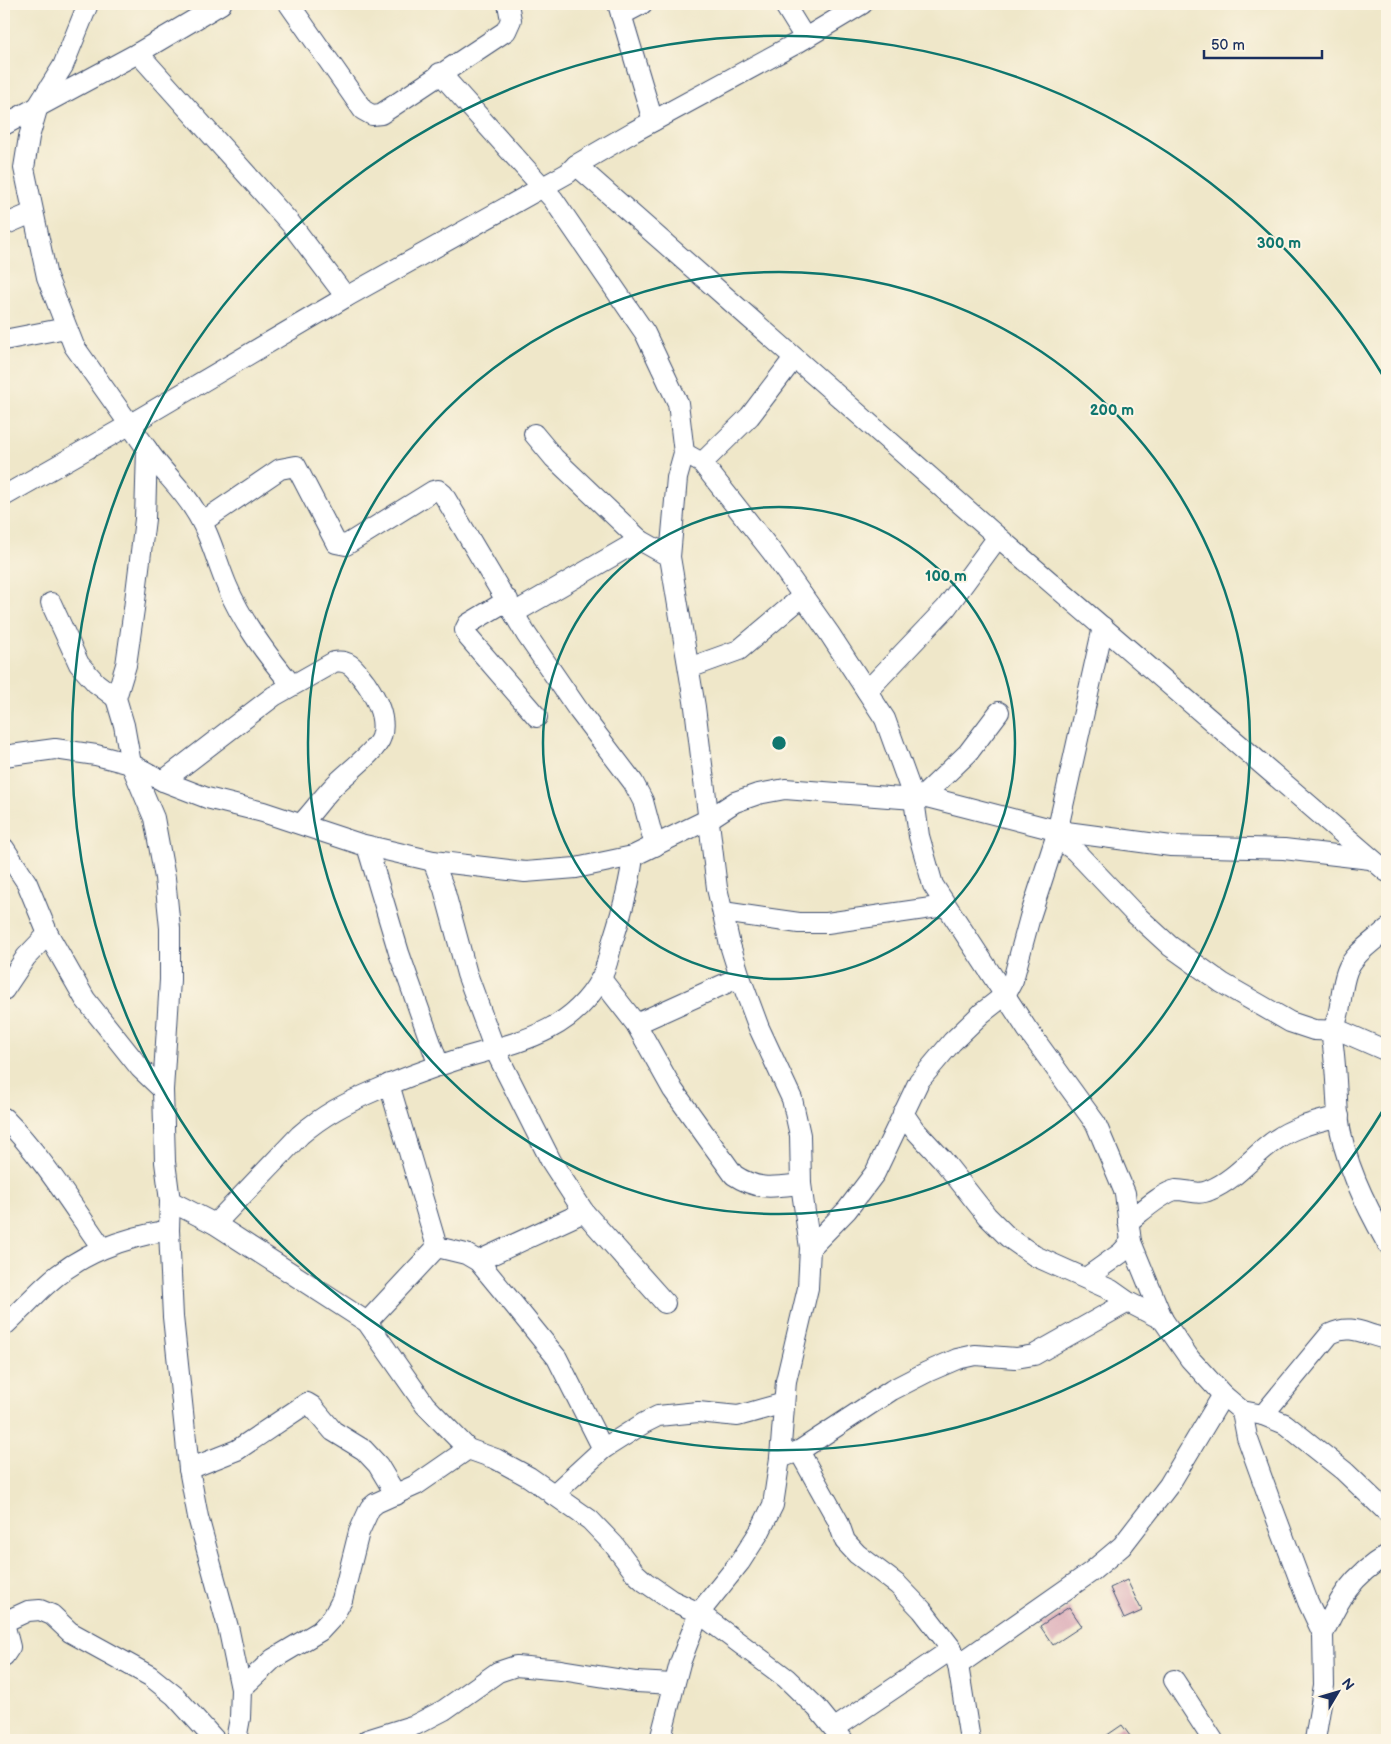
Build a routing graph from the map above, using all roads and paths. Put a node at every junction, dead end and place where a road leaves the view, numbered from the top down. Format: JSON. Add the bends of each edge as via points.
{"nodes":[{"id":1,"x":88,"y":4,"type":"edge"},
{"id":2,"x":221,"y":4,"type":"edge"},
{"id":3,"x":289,"y":4,"type":"edge"},
{"id":4,"x":508,"y":4,"type":"edge"},
{"id":5,"x":642,"y":4,"type":"edge"},
{"id":6,"x":784,"y":4,"type":"edge"},
{"id":7,"x":862,"y":4,"type":"edge"},
{"id":8,"x":620,"y":9,"type":"edge"},
{"id":9,"x":805,"y":38,"type":"junction"},
{"id":10,"x":138,"y":53,"type":"junction"},
{"id":11,"x":440,"y":73,"type":"junction"},
{"id":12,"x":38,"y":106,"type":"junction"},
{"id":13,"x":653,"y":121,"type":"junction"},
{"id":14,"x":4,"y":125,"type":"edge"},
{"id":15,"x":576,"y":165,"type":"junction"},
{"id":16,"x":541,"y":188,"type":"junction"},
{"id":17,"x":32,"y":213,"type":"junction"},
{"id":18,"x":4,"y":225,"type":"edge"},
{"id":19,"x":346,"y":297,"type":"junction"},
{"id":20,"x":66,"y":328,"type":"junction"},
{"id":21,"x":4,"y":340,"type":"edge"},
{"id":22,"x":794,"y":358,"type":"junction"},
{"id":23,"x":129,"y":426,"type":"junction"},
{"id":24,"x":534,"y":434,"type":"dead end"},
{"id":25,"x":147,"y":449,"type":"junction"},
{"id":26,"x":684,"y":453,"type":"junction"},
{"id":27,"x":702,"y":463,"type":"junction"},
{"id":28,"x":4,"y":496,"type":"edge"},
{"id":29,"x":202,"y":522,"type":"junction"},
{"id":30,"x":998,"y":537,"type":"junction"},
{"id":31,"x":640,"y":540,"type":"junction"},
{"id":32,"x":670,"y":557,"type":"junction"},
{"id":33,"x":803,"y":596,"type":"junction"},
{"id":34,"x":51,"y":603,"type":"dead end"},
{"id":35,"x":511,"y":606,"type":"junction"},
{"id":36,"x":1103,"y":627,"type":"junction"},
{"id":37,"x":688,"y":668,"type":"junction"},
{"id":38,"x":291,"y":684,"type":"junction"},
{"id":39,"x":867,"y":690,"type":"junction"},
{"id":40,"x":116,"y":698,"type":"junction"},
{"id":41,"x":999,"y":712,"type":"dead end"},
{"id":42,"x":537,"y":717,"type":"dead end"},
{"id":43,"x":4,"y":756,"type":"edge"},
{"id":44,"x":131,"y":764,"type":"junction"},
{"id":45,"x":164,"y":781,"type":"junction"},
{"id":46,"x":919,"y":798,"type":"junction"},
{"id":47,"x":709,"y":819,"type":"junction"},
{"id":48,"x":301,"y":824,"type":"junction"},
{"id":49,"x":1058,"y":834,"type":"junction"},
{"id":50,"x":366,"y":846,"type":"junction"},
{"id":51,"x":655,"y":846,"type":"junction"},
{"id":52,"x":4,"y":848,"type":"edge"},
{"id":53,"x":633,"y":856,"type":"junction"},
{"id":54,"x":1370,"y":859,"type":"junction"},
{"id":55,"x":433,"y":861,"type":"junction"},
{"id":56,"x":1387,"y":872,"type":"edge"},
{"id":57,"x":945,"y":906,"type":"junction"},
{"id":58,"x":722,"y":912,"type":"junction"},
{"id":59,"x":1387,"y":929,"type":"edge"},
{"id":60,"x":48,"y":934,"type":"junction"},
{"id":61,"x":740,"y":977,"type":"junction"},
{"id":62,"x":601,"y":979,"type":"junction"},
{"id":63,"x":4,"y":990,"type":"edge"},
{"id":64,"x":1005,"y":995,"type":"junction"},
{"id":65,"x":636,"y":1024,"type":"junction"},
{"id":66,"x":1331,"y":1032,"type":"junction"},
{"id":67,"x":495,"y":1050,"type":"junction"},
{"id":68,"x":1387,"y":1051,"type":"edge"},
{"id":69,"x":439,"y":1066,"type":"junction"},
{"id":70,"x":389,"y":1084,"type":"junction"},
{"id":71,"x":163,"y":1090,"type":"junction"},
{"id":72,"x":903,"y":1113,"type":"junction"},
{"id":73,"x":1338,"y":1116,"type":"junction"},
{"id":74,"x":4,"y":1118,"type":"edge"},
{"id":75,"x":801,"y":1184,"type":"junction"},
{"id":76,"x":170,"y":1201,"type":"junction"},
{"id":77,"x":584,"y":1212,"type":"junction"},
{"id":78,"x":1128,"y":1222,"type":"junction"},
{"id":79,"x":215,"y":1224,"type":"junction"},
{"id":80,"x":169,"y":1230,"type":"junction"},
{"id":81,"x":1131,"y":1242,"type":"junction"},
{"id":82,"x":1387,"y":1243,"type":"edge"},
{"id":83,"x":437,"y":1247,"type":"junction"},
{"id":84,"x":102,"y":1248,"type":"junction"},
{"id":85,"x":810,"y":1248,"type":"junction"},
{"id":86,"x":478,"y":1261,"type":"junction"},
{"id":87,"x":1086,"y":1278,"type":"junction"},
{"id":88,"x":1128,"y":1302,"type":"junction"},
{"id":89,"x":665,"y":1303,"type":"dead end"},
{"id":90,"x":1163,"y":1320,"type":"junction"},
{"id":91,"x":366,"y":1322,"type":"junction"},
{"id":92,"x":4,"y":1326,"type":"edge"},
{"id":93,"x":1387,"y":1339,"type":"edge"},
{"id":94,"x":1222,"y":1395,"type":"junction"},
{"id":95,"x":784,"y":1403,"type":"junction"},
{"id":96,"x":1242,"y":1411,"type":"junction"},
{"id":97,"x":1263,"y":1414,"type":"junction"},
{"id":98,"x":468,"y":1449,"type":"junction"},
{"id":99,"x":603,"y":1450,"type":"junction"},
{"id":100,"x":799,"y":1451,"type":"junction"},
{"id":101,"x":780,"y":1458,"type":"junction"},
{"id":102,"x":188,"y":1469,"type":"junction"},
{"id":103,"x":396,"y":1495,"type":"junction"},
{"id":104,"x":553,"y":1495,"type":"junction"},
{"id":105,"x":1387,"y":1512,"type":"edge"},
{"id":106,"x":1387,"y":1555,"type":"edge"},
{"id":107,"x":699,"y":1613,"type":"junction"},
{"id":108,"x":4,"y":1623,"type":"edge"},
{"id":109,"x":1323,"y":1634,"type":"junction"},
{"id":110,"x":4,"y":1656,"type":"edge"},
{"id":111,"x":955,"y":1657,"type":"junction"},
{"id":112,"x":1174,"y":1680,"type":"dead end"},
{"id":113,"x":674,"y":1684,"type":"junction"},
{"id":114,"x":241,"y":1689,"type":"junction"},
{"id":115,"x":839,"y":1734,"type":"edge"},
{"id":116,"x":216,"y":1740,"type":"edge"},
{"id":117,"x":236,"y":1740,"type":"edge"},
{"id":118,"x":367,"y":1740,"type":"edge"},
{"id":119,"x":660,"y":1740,"type":"edge"},
{"id":120,"x":970,"y":1740,"type":"edge"},
{"id":121,"x":1213,"y":1740,"type":"edge"},
{"id":122,"x":1315,"y":1740,"type":"edge"}],
"edges":[{"from":1,"to":12,"type":"street","via":[[63,66]]},
{"from":2,"to":10,"type":"street"},
{"from":3,"to":11,"type":"street","via":[[362,110],[372,115],[381,114]]},
{"from":4,"to":11,"type":"street","via":[[511,20],[506,31]]},
{"from":5,"to":8,"type":"street"},
{"from":6,"to":9,"type":"street"},
{"from":7,"to":9,"type":"street"},
{"from":8,"to":13,"type":"street"},
{"from":9,"to":13,"type":"street"},
{"from":10,"to":12,"type":"street"},
{"from":10,"to":19,"type":"street","via":[[291,224]]},
{"from":11,"to":16,"type":"street"},
{"from":12,"to":14,"type":"street"},
{"from":12,"to":17,"type":"street","via":[[24,168]]},
{"from":13,"to":15,"type":"street"},
{"from":15,"to":16,"type":"street"},
{"from":15,"to":22,"type":"street"},
{"from":16,"to":19,"type":"street"},
{"from":16,"to":26,"type":"street","via":[[553,199],[645,333],[678,403]]},
{"from":17,"to":18,"type":"street"},
{"from":17,"to":20,"type":"street","via":[[47,277]]},
{"from":19,"to":23,"type":"street"},
{"from":20,"to":21,"type":"street"},
{"from":20,"to":23,"type":"street","via":[[74,346]]},
{"from":22,"to":27,"type":"street","via":[[750,416]]},
{"from":22,"to":30,"type":"street"},
{"from":23,"to":25,"type":"street"},
{"from":23,"to":28,"type":"street"},
{"from":24,"to":31,"type":"street","via":[[554,458]]},
{"from":25,"to":29,"type":"street"},
{"from":25,"to":40,"type":"street","via":[[145,519],[134,608],[126,665]]},
{"from":26,"to":27,"type":"street"},
{"from":26,"to":32,"type":"street","via":[[677,478]]},
{"from":27,"to":33,"type":"street"},
{"from":29,"to":35,"type":"street","via":[[280,469],[296,466],[336,543],[341,546],[438,490]]},
{"from":29,"to":38,"type":"street","via":[[238,609],[252,634]]},
{"from":30,"to":36,"type":"street"},
{"from":30,"to":39,"type":"street","via":[[946,608]]},
{"from":31,"to":32,"type":"street"},
{"from":31,"to":35,"type":"street"},
{"from":32,"to":37,"type":"street"},
{"from":33,"to":37,"type":"street","via":[[739,650]]},
{"from":33,"to":39,"type":"street"},
{"from":34,"to":40,"type":"street","via":[[79,664]]},
{"from":35,"to":42,"type":"street","via":[[468,624],[465,630]]},
{"from":35,"to":51,"type":"street","via":[[579,711],[633,782],[643,800]]},
{"from":36,"to":49,"type":"street"},
{"from":36,"to":54,"type":"street"},
{"from":37,"to":47,"type":"street"},
{"from":38,"to":45,"type":"street"},
{"from":38,"to":48,"type":"street","via":[[343,660],[352,665],[373,694],[382,724],[380,739]]},
{"from":39,"to":46,"type":"street"},
{"from":40,"to":44,"type":"street"},
{"from":41,"to":46,"type":"street","via":[[968,753]]},
{"from":43,"to":44,"type":"street","via":[[56,749]]},
{"from":44,"to":45,"type":"street"},
{"from":44,"to":71,"type":"street","via":[[154,818],[170,928]]},
{"from":45,"to":48,"type":"street","via":[[207,798]]},
{"from":46,"to":47,"type":"street","via":[[785,789],[735,802]]},
{"from":46,"to":49,"type":"street"},
{"from":46,"to":57,"type":"street","via":[[919,836],[933,885]]},
{"from":47,"to":51,"type":"street"},
{"from":47,"to":58,"type":"street"},
{"from":48,"to":50,"type":"street"},
{"from":49,"to":54,"type":"street","via":[[1171,846],[1284,849]]},
{"from":49,"to":64,"type":"street","via":[[1013,980]]},
{"from":49,"to":66,"type":"street","via":[[1170,946],[1222,983],[1290,1022]]},
{"from":50,"to":55,"type":"street"},
{"from":50,"to":69,"type":"street"},
{"from":51,"to":53,"type":"street"},
{"from":52,"to":60,"type":"street","via":[[27,883]]},
{"from":53,"to":55,"type":"street","via":[[548,872]]},
{"from":53,"to":62,"type":"street","via":[[630,887]]},
{"from":54,"to":56,"type":"street"},
{"from":55,"to":67,"type":"street","via":[[467,974]]},
{"from":57,"to":58,"type":"street","via":[[827,923],[799,923]]},
{"from":57,"to":64,"type":"street"},
{"from":58,"to":61,"type":"street"},
{"from":59,"to":66,"type":"street","via":[[1358,954],[1347,970],[1339,1013]]},
{"from":60,"to":63,"type":"street","via":[[26,957]]},
{"from":60,"to":71,"type":"street","via":[[85,999],[140,1068]]},
{"from":61,"to":65,"type":"street"},
{"from":61,"to":75,"type":"street","via":[[759,1028],[792,1099],[800,1135]]},
{"from":62,"to":65,"type":"street"},
{"from":62,"to":67,"type":"street","via":[[578,1009],[556,1027]]},
{"from":64,"to":72,"type":"street","via":[[952,1042],[919,1081]]},
{"from":64,"to":78,"type":"street","via":[[1096,1124],[1125,1193]]},
{"from":65,"to":75,"type":"street","via":[[673,1090],[734,1175],[762,1188]]},
{"from":66,"to":68,"type":"street","via":[[1347,1033]]},
{"from":66,"to":73,"type":"street","via":[[1337,1068]]},
{"from":67,"to":69,"type":"street"},
{"from":67,"to":77,"type":"street","via":[[551,1161]]},
{"from":69,"to":70,"type":"street"},
{"from":70,"to":79,"type":"street","via":[[341,1105],[314,1123]]},
{"from":70,"to":83,"type":"street"},
{"from":71,"to":76,"type":"street","via":[[165,1162]]},
{"from":72,"to":85,"type":"street","via":[[863,1191]]},
{"from":72,"to":87,"type":"street","via":[[1008,1237],[1035,1256]]},
{"from":73,"to":78,"type":"street","via":[[1295,1129],[1277,1139],[1235,1175],[1210,1191],[1196,1194],[1176,1190]]},
{"from":73,"to":82,"type":"street","via":[[1359,1188]]},
{"from":74,"to":84,"type":"street","via":[[34,1152]]},
{"from":75,"to":85,"type":"street"},
{"from":76,"to":79,"type":"street"},
{"from":76,"to":80,"type":"street"},
{"from":77,"to":86,"type":"street"},
{"from":77,"to":89,"type":"street"},
{"from":78,"to":81,"type":"street"},
{"from":79,"to":91,"type":"street"},
{"from":80,"to":84,"type":"street","via":[[133,1236]]},
{"from":80,"to":102,"type":"street","via":[[173,1316]]},
{"from":81,"to":87,"type":"street"},
{"from":81,"to":90,"type":"street"},
{"from":83,"to":86,"type":"street","via":[[466,1254]]},
{"from":83,"to":91,"type":"street"},
{"from":84,"to":92,"type":"street","via":[[52,1280]]},
{"from":85,"to":95,"type":"street","via":[[808,1288],[786,1381]]},
{"from":86,"to":99,"type":"street","via":[[557,1358]]},
{"from":87,"to":88,"type":"street"},
{"from":88,"to":90,"type":"street"},
{"from":88,"to":100,"type":"street","via":[[1034,1355],[1016,1358],[975,1355],[927,1372],[892,1390]]},
{"from":90,"to":94,"type":"street","via":[[1190,1359]]},
{"from":91,"to":98,"type":"street","via":[[425,1405]]},
{"from":93,"to":97,"type":"street","via":[[1352,1328],[1342,1328],[1330,1334]]},
{"from":94,"to":96,"type":"street"},
{"from":94,"to":111,"type":"street","via":[[1169,1485],[1122,1546],[1091,1572]]},
{"from":95,"to":99,"type":"street","via":[[738,1416],[698,1412],[658,1416]]},
{"from":95,"to":101,"type":"street"},
{"from":96,"to":97,"type":"street"},
{"from":96,"to":109,"type":"street","via":[[1247,1437],[1273,1509]]},
{"from":97,"to":105,"type":"street","via":[[1285,1424],[1307,1440]]},
{"from":98,"to":103,"type":"street"},
{"from":98,"to":104,"type":"street","via":[[496,1459]]},
{"from":99,"to":104,"type":"street"},
{"from":100,"to":101,"type":"street"},
{"from":100,"to":111,"type":"street","via":[[838,1521],[845,1541],[898,1585],[922,1610]]},
{"from":101,"to":107,"type":"street","via":[[772,1505],[760,1531]]},
{"from":102,"to":103,"type":"street","via":[[236,1450],[307,1403],[332,1432],[364,1450],[378,1465]]},
{"from":102,"to":114,"type":"street"},
{"from":103,"to":114,"type":"street","via":[[376,1503],[364,1519],[342,1600],[332,1618],[320,1631],[273,1659]]},
{"from":104,"to":107,"type":"street","via":[[595,1524],[645,1582],[671,1600]]},
{"from":106,"to":109,"type":"street","via":[[1352,1582]]},
{"from":107,"to":113,"type":"street"},
{"from":107,"to":115,"type":"street","via":[[786,1678]]},
{"from":108,"to":110,"type":"street","via":[[10,1647]]},
{"from":108,"to":116,"type":"street","via":[[28,1610],[52,1615],[70,1632],[150,1676],[175,1696]]},
{"from":109,"to":122,"type":"street","via":[[1324,1685]]},
{"from":111,"to":115,"type":"street"},
{"from":111,"to":120,"type":"street"},
{"from":112,"to":121,"type":"street"},
{"from":113,"to":118,"type":"street","via":[[516,1666],[498,1672],[444,1710],[422,1721]]},
{"from":113,"to":119,"type":"street"},
{"from":114,"to":117,"type":"street"}]}
